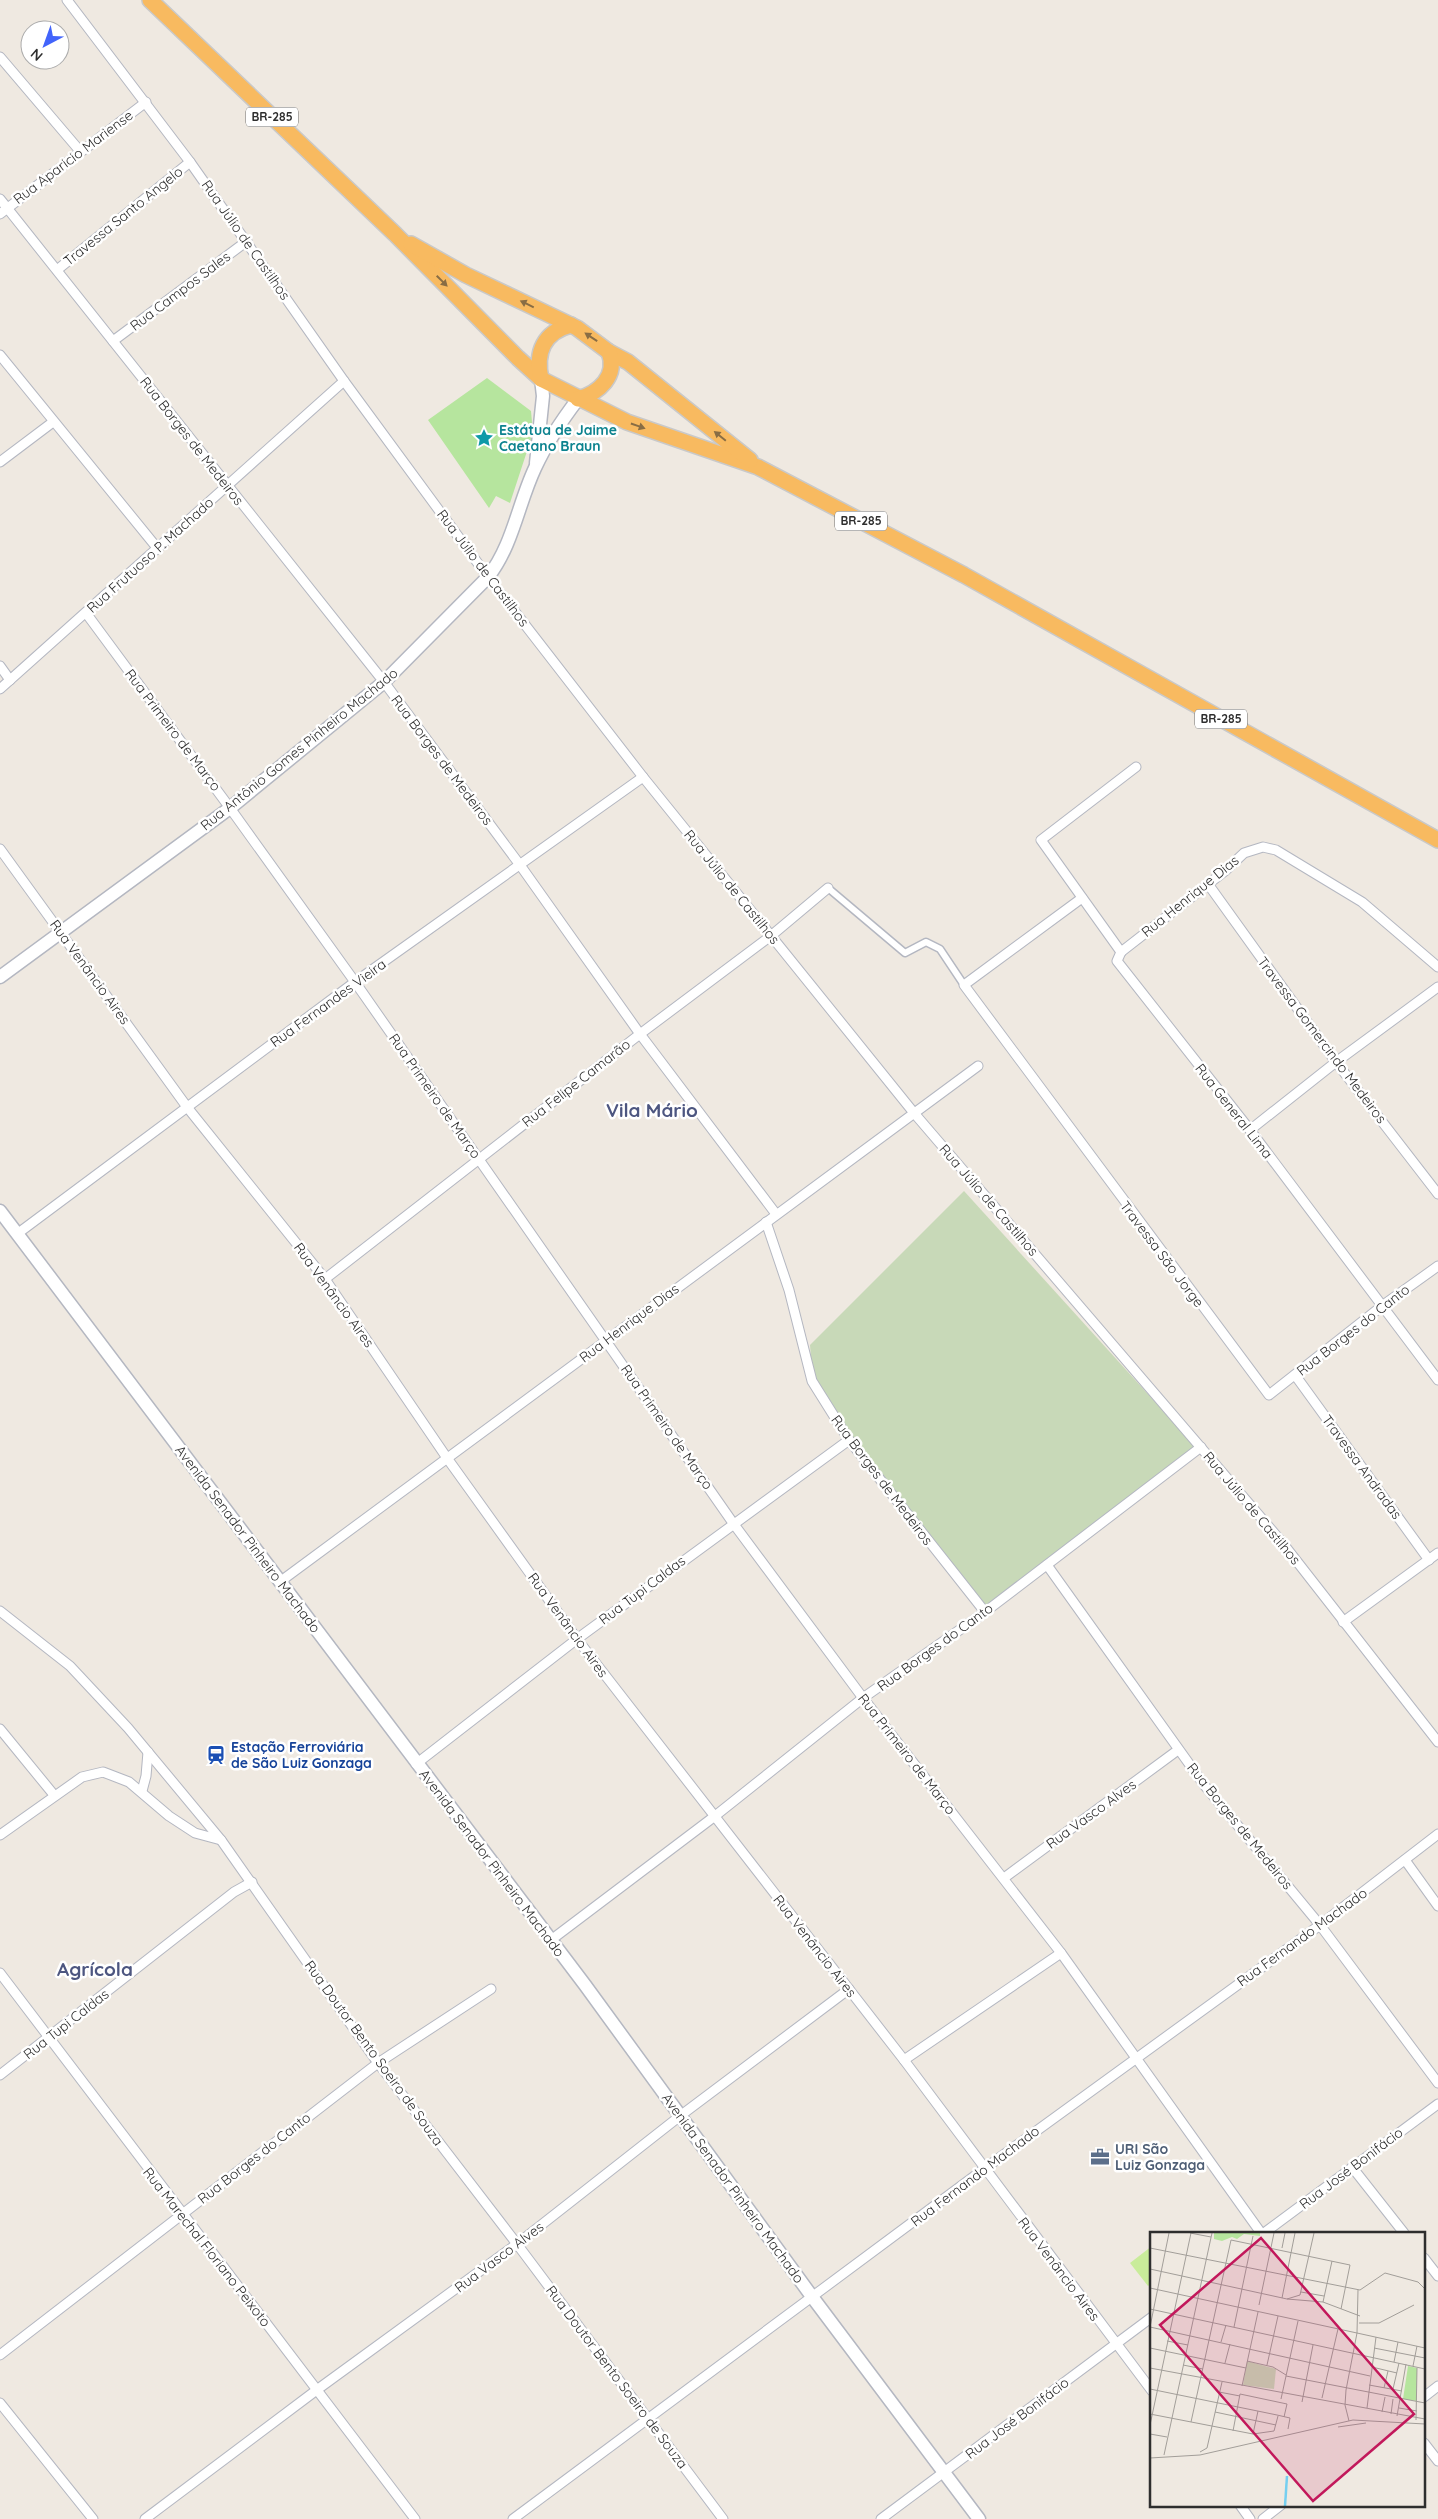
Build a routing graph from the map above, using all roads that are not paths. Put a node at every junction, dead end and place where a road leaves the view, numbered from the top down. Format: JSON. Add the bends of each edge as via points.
{"nodes":[{"id":1,"x":67,"y":0,"type":"edge"},
{"id":2,"x":150,"y":0,"type":"edge"},
{"id":3,"x":0,"y":57,"type":"edge"},
{"id":4,"x":146,"y":102,"type":"junction"},
{"id":5,"x":80,"y":151,"type":"junction"},
{"id":6,"x":190,"y":162,"type":"junction"},
{"id":7,"x":0,"y":199,"type":"edge"},
{"id":8,"x":3,"y":211,"type":"edge"},
{"id":9,"x":395,"y":234,"type":"junction"},
{"id":10,"x":248,"y":241,"type":"junction"},
{"id":11,"x":57,"y":270,"type":"junction"},
{"id":12,"x":572,"y":325,"type":"junction"},
{"id":13,"x":113,"y":341,"type":"junction"},
{"id":14,"x":609,"y":352,"type":"junction"},
{"id":15,"x":0,"y":355,"type":"edge"},
{"id":16,"x":542,"y":379,"type":"junction"},
{"id":17,"x":344,"y":380,"type":"junction"},
{"id":18,"x":578,"y":399,"type":"junction"},
{"id":19,"x":53,"y":422,"type":"junction"},
{"id":20,"x":0,"y":462,"type":"edge"},
{"id":21,"x":758,"y":467,"type":"junction"},
{"id":22,"x":535,"y":468,"type":"junction"},
{"id":23,"x":226,"y":485,"type":"junction"},
{"id":24,"x":158,"y":549,"type":"junction"},
{"id":25,"x":488,"y":577,"type":"junction"},
{"id":26,"x":86,"y":613,"type":"junction"},
{"id":27,"x":0,"y":666,"type":"edge"},
{"id":28,"x":10,"y":680,"type":"junction"},
{"id":29,"x":384,"y":682,"type":"junction"},
{"id":30,"x":0,"y":689,"type":"edge"},
{"id":31,"x":1136,"y":766,"type":"dead end"},
{"id":32,"x":643,"y":778,"type":"junction"},
{"id":33,"x":230,"y":808,"type":"junction"},
{"id":34,"x":1438,"y":840,"type":"edge"},
{"id":35,"x":0,"y":848,"type":"edge"},
{"id":36,"x":520,"y":865,"type":"junction"},
{"id":37,"x":1208,"y":884,"type":"junction"},
{"id":38,"x":828,"y":888,"type":"joint"},
{"id":39,"x":1082,"y":898,"type":"junction"},
{"id":40,"x":62,"y":931,"type":"junction"},
{"id":41,"x":772,"y":935,"type":"junction"},
{"id":42,"x":1121,"y":952,"type":"junction"},
{"id":43,"x":1438,"y":967,"type":"edge"},
{"id":44,"x":0,"y":977,"type":"edge"},
{"id":45,"x":354,"y":982,"type":"junction"},
{"id":46,"x":964,"y":986,"type":"junction"},
{"id":47,"x":1438,"y":987,"type":"edge"},
{"id":48,"x":640,"y":1034,"type":"junction"},
{"id":49,"x":1336,"y":1062,"type":"junction"},
{"id":50,"x":978,"y":1066,"type":"dead end"},
{"id":51,"x":187,"y":1107,"type":"junction"},
{"id":52,"x":914,"y":1112,"type":"junction"},
{"id":53,"x":1250,"y":1130,"type":"junction"},
{"id":54,"x":480,"y":1159,"type":"junction"},
{"id":55,"x":1438,"y":1194,"type":"edge"},
{"id":56,"x":0,"y":1211,"type":"edge"},
{"id":57,"x":776,"y":1214,"type":"junction"},
{"id":58,"x":766,"y":1222,"type":"junction"},
{"id":59,"x":17,"y":1234,"type":"junction"},
{"id":60,"x":1438,"y":1266,"type":"edge"},
{"id":61,"x":325,"y":1279,"type":"junction"},
{"id":62,"x":1382,"y":1306,"type":"junction"},
{"id":63,"x":607,"y":1340,"type":"junction"},
{"id":64,"x":1295,"y":1375,"type":"junction"},
{"id":65,"x":1438,"y":1380,"type":"edge"},
{"id":66,"x":1269,"y":1395,"type":"joint"},
{"id":67,"x":849,"y":1440,"type":"junction"},
{"id":68,"x":1201,"y":1447,"type":"junction"},
{"id":69,"x":448,"y":1458,"type":"junction"},
{"id":70,"x":733,"y":1523,"type":"junction"},
{"id":71,"x":1438,"y":1553,"type":"edge"},
{"id":72,"x":1430,"y":1560,"type":"junction"},
{"id":73,"x":1047,"y":1565,"type":"junction"},
{"id":74,"x":280,"y":1581,"type":"junction"},
{"id":75,"x":0,"y":1611,"type":"edge"},
{"id":76,"x":985,"y":1612,"type":"junction"},
{"id":77,"x":1343,"y":1622,"type":"junction"},
{"id":78,"x":577,"y":1639,"type":"junction"},
{"id":79,"x":863,"y":1698,"type":"junction"},
{"id":80,"x":0,"y":1729,"type":"edge"},
{"id":81,"x":1438,"y":1742,"type":"edge"},
{"id":82,"x":1178,"y":1750,"type":"junction"},
{"id":83,"x":148,"y":1752,"type":"junction"},
{"id":84,"x":416,"y":1764,"type":"junction"},
{"id":85,"x":142,"y":1791,"type":"junction"},
{"id":86,"x":54,"y":1794,"type":"junction"},
{"id":87,"x":715,"y":1816,"type":"junction"},
{"id":88,"x":0,"y":1834,"type":"edge"},
{"id":89,"x":1438,"y":1834,"type":"edge"},
{"id":90,"x":221,"y":1840,"type":"junction"},
{"id":91,"x":1405,"y":1860,"type":"junction"},
{"id":92,"x":1004,"y":1878,"type":"junction"},
{"id":93,"x":252,"y":1882,"type":"junction"},
{"id":94,"x":1438,"y":1906,"type":"edge"},
{"id":95,"x":1320,"y":1925,"type":"junction"},
{"id":96,"x":551,"y":1940,"type":"junction"},
{"id":97,"x":1062,"y":1953,"type":"junction"},
{"id":98,"x":0,"y":1973,"type":"edge"},
{"id":99,"x":491,"y":1989,"type":"dead end"},
{"id":100,"x":849,"y":1989,"type":"junction"},
{"id":101,"x":48,"y":2038,"type":"junction"},
{"id":102,"x":1136,"y":2058,"type":"junction"},
{"id":103,"x":904,"y":2060,"type":"junction"},
{"id":104,"x":378,"y":2063,"type":"junction"},
{"id":105,"x":0,"y":2075,"type":"edge"},
{"id":106,"x":1438,"y":2083,"type":"edge"},
{"id":107,"x":1438,"y":2104,"type":"edge"},
{"id":108,"x":680,"y":2116,"type":"junction"},
{"id":109,"x":1352,"y":2167,"type":"junction"},
{"id":110,"x":984,"y":2169,"type":"junction"},
{"id":111,"x":182,"y":2214,"type":"junction"},
{"id":112,"x":1262,"y":2232,"type":"edge"},
{"id":113,"x":1264,"y":2232,"type":"edge"},
{"id":114,"x":1403,"y":2232,"type":"edge"},
{"id":115,"x":517,"y":2244,"type":"junction"},
{"id":116,"x":1426,"y":2261,"type":"edge"},
{"id":117,"x":1438,"y":2276,"type":"edge"},
{"id":118,"x":813,"y":2298,"type":"junction"},
{"id":119,"x":1150,"y":2318,"type":"edge"},
{"id":120,"x":1116,"y":2344,"type":"junction"},
{"id":121,"x":0,"y":2355,"type":"edge"},
{"id":122,"x":1438,"y":2386,"type":"edge"},
{"id":123,"x":1150,"y":2388,"type":"edge"},
{"id":124,"x":318,"y":2389,"type":"junction"},
{"id":125,"x":1426,"y":2395,"type":"edge"},
{"id":126,"x":0,"y":2403,"type":"edge"},
{"id":127,"x":647,"y":2418,"type":"junction"},
{"id":128,"x":1426,"y":2446,"type":"edge"},
{"id":129,"x":1438,"y":2461,"type":"edge"},
{"id":130,"x":944,"y":2473,"type":"junction"},
{"id":131,"x":1241,"y":2506,"type":"edge"},
{"id":132,"x":1280,"y":2506,"type":"edge"},
{"id":133,"x":93,"y":2519,"type":"edge"},
{"id":134,"x":145,"y":2519,"type":"edge"},
{"id":135,"x":415,"y":2519,"type":"edge"},
{"id":136,"x":513,"y":2519,"type":"edge"},
{"id":137,"x":723,"y":2519,"type":"edge"},
{"id":138,"x":881,"y":2519,"type":"edge"},
{"id":139,"x":979,"y":2519,"type":"edge"},
{"id":140,"x":1250,"y":2519,"type":"edge"},
{"id":141,"x":1263,"y":2519,"type":"edge"}],
"edges":[{"from":1,"to":4,"type":"street","name":"Rua Júlio de Castilhos"},
{"from":2,"to":9,"type":"highway","number":"BR-285"},
{"from":3,"to":5,"type":"street"},
{"from":4,"to":5,"type":"street","name":"Rua Aparicio Mariense"},
{"from":4,"to":6,"type":"street","name":"Rua Júlio de Castilhos"},
{"from":5,"to":8,"type":"street","name":"Rua Aparicio Mariense"},
{"from":6,"to":10,"type":"street","name":"Rua Júlio de Castilhos"},
{"from":6,"to":11,"type":"street","name":"Travessa Santo Angelo"},
{"from":7,"to":8,"type":"street","name":"Rua Borges de Medeiros"},
{"from":8,"to":11,"type":"street","name":"Rua Borges de Medeiros"},
{"from":12,"to":9,"type":"highway","number":"BR-285","one_way":true,"via":[[466,275]]},
{"from":9,"to":16,"type":"highway","number":"BR-285","one_way":true},
{"from":10,"to":13,"type":"street","name":"Rua Campos Sales"},
{"from":10,"to":17,"type":"street","name":"Rua Júlio de Castilhos"},
{"from":11,"to":13,"type":"street","name":"Rua Borges de Medeiros"},
{"from":14,"to":12,"type":"highway","number":"BR-285","one_way":true},
{"from":12,"to":16,"type":"highway","via":[[560,328],[543,343],[538,365]]},
{"from":13,"to":23,"type":"street","name":"Rua Borges de Medeiros"},
{"from":14,"to":18,"type":"highway","via":[[611,364],[607,381],[594,393]]},
{"from":21,"to":14,"type":"highway","number":"BR-285","one_way":true,"via":[[628,362]]},
{"from":15,"to":19,"type":"street"},
{"from":16,"to":18,"type":"highway","number":"BR-285"},
{"from":16,"to":22,"type":"main road","name":"Rua Antônio Gomes Pinheiro Machado"},
{"from":17,"to":23,"type":"street","name":"Rua Frutuoso P. Machado"},
{"from":17,"to":25,"type":"street","name":"Rua Júlio de Castilhos"},
{"from":18,"to":21,"type":"highway","number":"BR-285","one_way":true,"via":[[627,422]]},
{"from":18,"to":22,"type":"main road","name":"Rua Antônio Gomes Pinheiro Machado"},
{"from":19,"to":20,"type":"street"},
{"from":19,"to":24,"type":"street"},
{"from":21,"to":34,"type":"highway","number":"BR-285","via":[[964,575]]},
{"from":22,"to":25,"type":"main road","name":"Rua Antônio Gomes Pinheiro Machado","via":[[501,560]]},
{"from":23,"to":24,"type":"street","name":"Rua Frutuoso P. Machado"},
{"from":23,"to":29,"type":"street","name":"Rua Borges de Medeiros"},
{"from":24,"to":26,"type":"street","name":"Rua Frutuoso P. Machado"},
{"from":25,"to":29,"type":"main road","name":"Rua Antônio Gomes Pinheiro Machado"},
{"from":25,"to":32,"type":"street","name":"Rua Júlio de Castilhos"},
{"from":26,"to":28,"type":"street","name":"Rua Frutuoso P. Machado"},
{"from":26,"to":33,"type":"street","name":"Rua Primeiro de Março"},
{"from":27,"to":28,"type":"street"},
{"from":28,"to":30,"type":"street","name":"Rua Frutuoso P. Machado"},
{"from":29,"to":33,"type":"main road","name":"Rua Antônio Gomes Pinheiro Machado"},
{"from":29,"to":36,"type":"street","name":"Rua Borges de Medeiros"},
{"from":31,"to":39,"type":"street","name":"Rua General Lima","via":[[1041,840]]},
{"from":32,"to":36,"type":"street","name":"Rua Fernandes Vieira"},
{"from":32,"to":41,"type":"street","name":"Rua Júlio de Castilhos"},
{"from":33,"to":40,"type":"main road","name":"Rua Antônio Gomes Pinheiro Machado"},
{"from":33,"to":45,"type":"street","name":"Rua Primeiro de Março"},
{"from":35,"to":40,"type":"street","name":"Rua Venâncio Aires"},
{"from":36,"to":45,"type":"street","name":"Rua Fernandes Vieira"},
{"from":36,"to":48,"type":"street","name":"Rua Borges de Medeiros"},
{"from":37,"to":42,"type":"street","name":"Rua Henrique Dias"},
{"from":37,"to":43,"type":"street","name":"Rua Henrique Dias","via":[[1244,853],[1263,847],[1276,850],[1362,902]]},
{"from":37,"to":49,"type":"street","name":"Travessa Gomercindo Medeiros"},
{"from":38,"to":41,"type":"street","name":"Rua Felipe Camarão"},
{"from":38,"to":46,"type":"street","via":[[904,953],[926,942],[940,949]]},
{"from":39,"to":42,"type":"street","name":"Rua General Lima"},
{"from":39,"to":46,"type":"street"},
{"from":40,"to":44,"type":"main road","name":"Rua Antônio Gomes Pinheiro Machado"},
{"from":40,"to":51,"type":"street","name":"Rua Venâncio Aires"},
{"from":41,"to":48,"type":"street","name":"Rua Felipe Camarão"},
{"from":41,"to":52,"type":"street","name":"Rua Júlio de Castilhos"},
{"from":42,"to":53,"type":"street","name":"Rua General Lima","via":[[1117,961]]},
{"from":45,"to":51,"type":"street","name":"Rua Fernandes Vieira"},
{"from":45,"to":54,"type":"street","name":"Rua Primeiro de Março"},
{"from":46,"to":66,"type":"street","name":"Travessa São Jorge"},
{"from":47,"to":49,"type":"street"},
{"from":48,"to":54,"type":"street","name":"Rua Felipe Camarão"},
{"from":48,"to":57,"type":"street","name":"Rua Borges de Medeiros"},
{"from":49,"to":53,"type":"street"},
{"from":49,"to":55,"type":"street","name":"Travessa Gomercindo Medeiros"},
{"from":50,"to":52,"type":"street","name":"Rua Henrique Dias"},
{"from":51,"to":59,"type":"street","name":"Rua Fernandes Vieira"},
{"from":51,"to":61,"type":"street","name":"Rua Venâncio Aires"},
{"from":52,"to":57,"type":"street","name":"Rua Henrique Dias"},
{"from":52,"to":68,"type":"street","name":"Rua Júlio de Castilhos"},
{"from":53,"to":62,"type":"street","name":"Rua General Lima"},
{"from":54,"to":61,"type":"street","name":"Rua Felipe Camarão"},
{"from":54,"to":63,"type":"street","name":"Rua Primeiro de Março"},
{"from":56,"to":59,"type":"main road","name":"Avenida Senador Pinheiro Machado"},
{"from":57,"to":58,"type":"street","name":"Rua Henrique Dias"},
{"from":58,"to":63,"type":"street","name":"Rua Henrique Dias"},
{"from":58,"to":67,"type":"street","name":"Rua Borges de Medeiros","via":[[787,1282],[812,1382]]},
{"from":59,"to":74,"type":"main road","name":"Avenida Senador Pinheiro Machado"},
{"from":60,"to":62,"type":"street","name":"Rua Borges do Canto"},
{"from":61,"to":69,"type":"street","name":"Rua Venâncio Aires"},
{"from":62,"to":64,"type":"street","name":"Rua Borges do Canto"},
{"from":62,"to":65,"type":"street","name":"Rua General Lima"},
{"from":63,"to":69,"type":"street","name":"Rua Henrique Dias"},
{"from":63,"to":70,"type":"street","name":"Rua Primeiro de Março"},
{"from":64,"to":66,"type":"street","name":"Rua Borges do Canto"},
{"from":64,"to":72,"type":"street","name":"Travessa Andradas"},
{"from":67,"to":70,"type":"street","name":"Rua Tupi Caldas"},
{"from":67,"to":76,"type":"street","name":"Rua Borges de Medeiros"},
{"from":68,"to":73,"type":"street","name":"Rua Borges do Canto"},
{"from":68,"to":77,"type":"street","name":"Rua Júlio de Castilhos","via":[[1281,1541]]},
{"from":69,"to":74,"type":"street","name":"Rua Henrique Dias"},
{"from":69,"to":78,"type":"street","name":"Rua Venâncio Aires"},
{"from":70,"to":78,"type":"street","name":"Rua Tupi Caldas"},
{"from":70,"to":79,"type":"street","name":"Rua Primeiro de Março"},
{"from":71,"to":72,"type":"street"},
{"from":72,"to":77,"type":"street"},
{"from":73,"to":76,"type":"street","name":"Rua Borges do Canto"},
{"from":73,"to":82,"type":"street","name":"Rua Borges de Medeiros"},
{"from":74,"to":84,"type":"main road","name":"Avenida Senador Pinheiro Machado"},
{"from":75,"to":83,"type":"street","name":"Rua Doutor Bento Soeiro de Souza","via":[[70,1666]]},
{"from":76,"to":79,"type":"street","name":"Rua Borges do Canto"},
{"from":77,"to":81,"type":"street","name":"Rua Júlio de Castilhos"},
{"from":78,"to":84,"type":"street","name":"Rua Tupi Caldas"},
{"from":78,"to":87,"type":"street","name":"Rua Venâncio Aires"},
{"from":79,"to":87,"type":"street","name":"Rua Borges do Canto"},
{"from":79,"to":92,"type":"street","name":"Rua Primeiro de Março"},
{"from":80,"to":86,"type":"street"},
{"from":82,"to":92,"type":"street","name":"Rua Vasco Alves"},
{"from":82,"to":95,"type":"street","name":"Rua Borges de Medeiros"},
{"from":83,"to":85,"type":"street"},
{"from":83,"to":90,"type":"street","name":"Rua Doutor Bento Soeiro de Souza"},
{"from":84,"to":96,"type":"main road","name":"Avenida Senador Pinheiro Machado"},
{"from":85,"to":86,"type":"street","via":[[103,1772],[82,1777]]},
{"from":85,"to":90,"type":"street","via":[[169,1816],[195,1833]]},
{"from":86,"to":88,"type":"street"},
{"from":87,"to":96,"type":"street","name":"Rua Borges do Canto"},
{"from":87,"to":100,"type":"street","name":"Rua Venâncio Aires"},
{"from":89,"to":91,"type":"street","name":"Rua Fernando Machado"},
{"from":90,"to":93,"type":"street","name":"Rua Doutor Bento Soeiro de Souza"},
{"from":91,"to":94,"type":"street"},
{"from":91,"to":95,"type":"street","name":"Rua Fernando Machado"},
{"from":92,"to":97,"type":"street","name":"Rua Primeiro de Março"},
{"from":93,"to":101,"type":"street","name":"Rua Tupi Caldas","via":[[234,1892]]},
{"from":93,"to":104,"type":"street","name":"Rua Doutor Bento Soeiro de Souza"},
{"from":95,"to":102,"type":"street","name":"Rua Fernando Machado"},
{"from":95,"to":106,"type":"street","name":"Rua Borges de Medeiros"},
{"from":96,"to":108,"type":"main road","name":"Avenida Senador Pinheiro Machado"},
{"from":97,"to":102,"type":"street","name":"Rua Primeiro de Março"},
{"from":97,"to":103,"type":"street"},
{"from":98,"to":101,"type":"street","name":"Rua Marechal Floriano Peixoto"},
{"from":99,"to":104,"type":"street","name":"Rua Borges do Canto"},
{"from":100,"to":103,"type":"street","name":"Rua Venâncio Aires"},
{"from":100,"to":108,"type":"street","name":"Rua Vasco Alves"},
{"from":101,"to":105,"type":"street","name":"Rua Tupi Caldas"},
{"from":101,"to":111,"type":"street","name":"Rua Marechal Floriano Peixoto"},
{"from":102,"to":110,"type":"street","name":"Rua Fernando Machado"},
{"from":102,"to":112,"type":"street","name":"Rua Primeiro de Março"},
{"from":103,"to":110,"type":"street","name":"Rua Venâncio Aires"},
{"from":104,"to":111,"type":"street","name":"Rua Borges do Canto"},
{"from":104,"to":115,"type":"street","name":"Rua Doutor Bento Soeiro de Souza"},
{"from":107,"to":109,"type":"street","name":"Rua José Bonifácio"},
{"from":108,"to":115,"type":"street","name":"Rua Vasco Alves"},
{"from":108,"to":118,"type":"main road","name":"Avenida Senador Pinheiro Machado"},
{"from":109,"to":113,"type":"street","name":"Rua José Bonifácio"},
{"from":109,"to":114,"type":"street"},
{"from":110,"to":118,"type":"street","name":"Rua Fernando Machado"},
{"from":110,"to":120,"type":"street","name":"Rua Venâncio Aires"},
{"from":111,"to":121,"type":"street","name":"Rua Borges do Canto"},
{"from":111,"to":124,"type":"street","name":"Rua Marechal Floriano Peixoto"},
{"from":115,"to":124,"type":"street","name":"Rua Vasco Alves"},
{"from":115,"to":127,"type":"street","name":"Rua Doutor Bento Soeiro de Souza"},
{"from":116,"to":117,"type":"street"},
{"from":118,"to":127,"type":"street","name":"Rua Fernando Machado"},
{"from":118,"to":130,"type":"main road","name":"Avenida Senador Pinheiro Machado"},
{"from":119,"to":120,"type":"street","name":"Rua José Bonifácio"},
{"from":120,"to":123,"type":"street","name":"Rua Venâncio Aires"},
{"from":120,"to":130,"type":"street","name":"Rua José Bonifácio"},
{"from":122,"to":125,"type":"street"},
{"from":124,"to":134,"type":"street","name":"Rua Vasco Alves"},
{"from":124,"to":135,"type":"street","name":"Rua Marechal Floriano Peixoto"},
{"from":126,"to":133,"type":"street"},
{"from":127,"to":136,"type":"street","name":"Rua Fernando Machado"},
{"from":127,"to":137,"type":"street","name":"Rua Doutor Bento Soeiro de Souza"},
{"from":128,"to":129,"type":"street"},
{"from":130,"to":138,"type":"street","name":"Rua José Bonifácio"},
{"from":130,"to":139,"type":"main road","name":"Avenida Senador Pinheiro Machado"},
{"from":131,"to":140,"type":"street"},
{"from":132,"to":141,"type":"street"}]}
